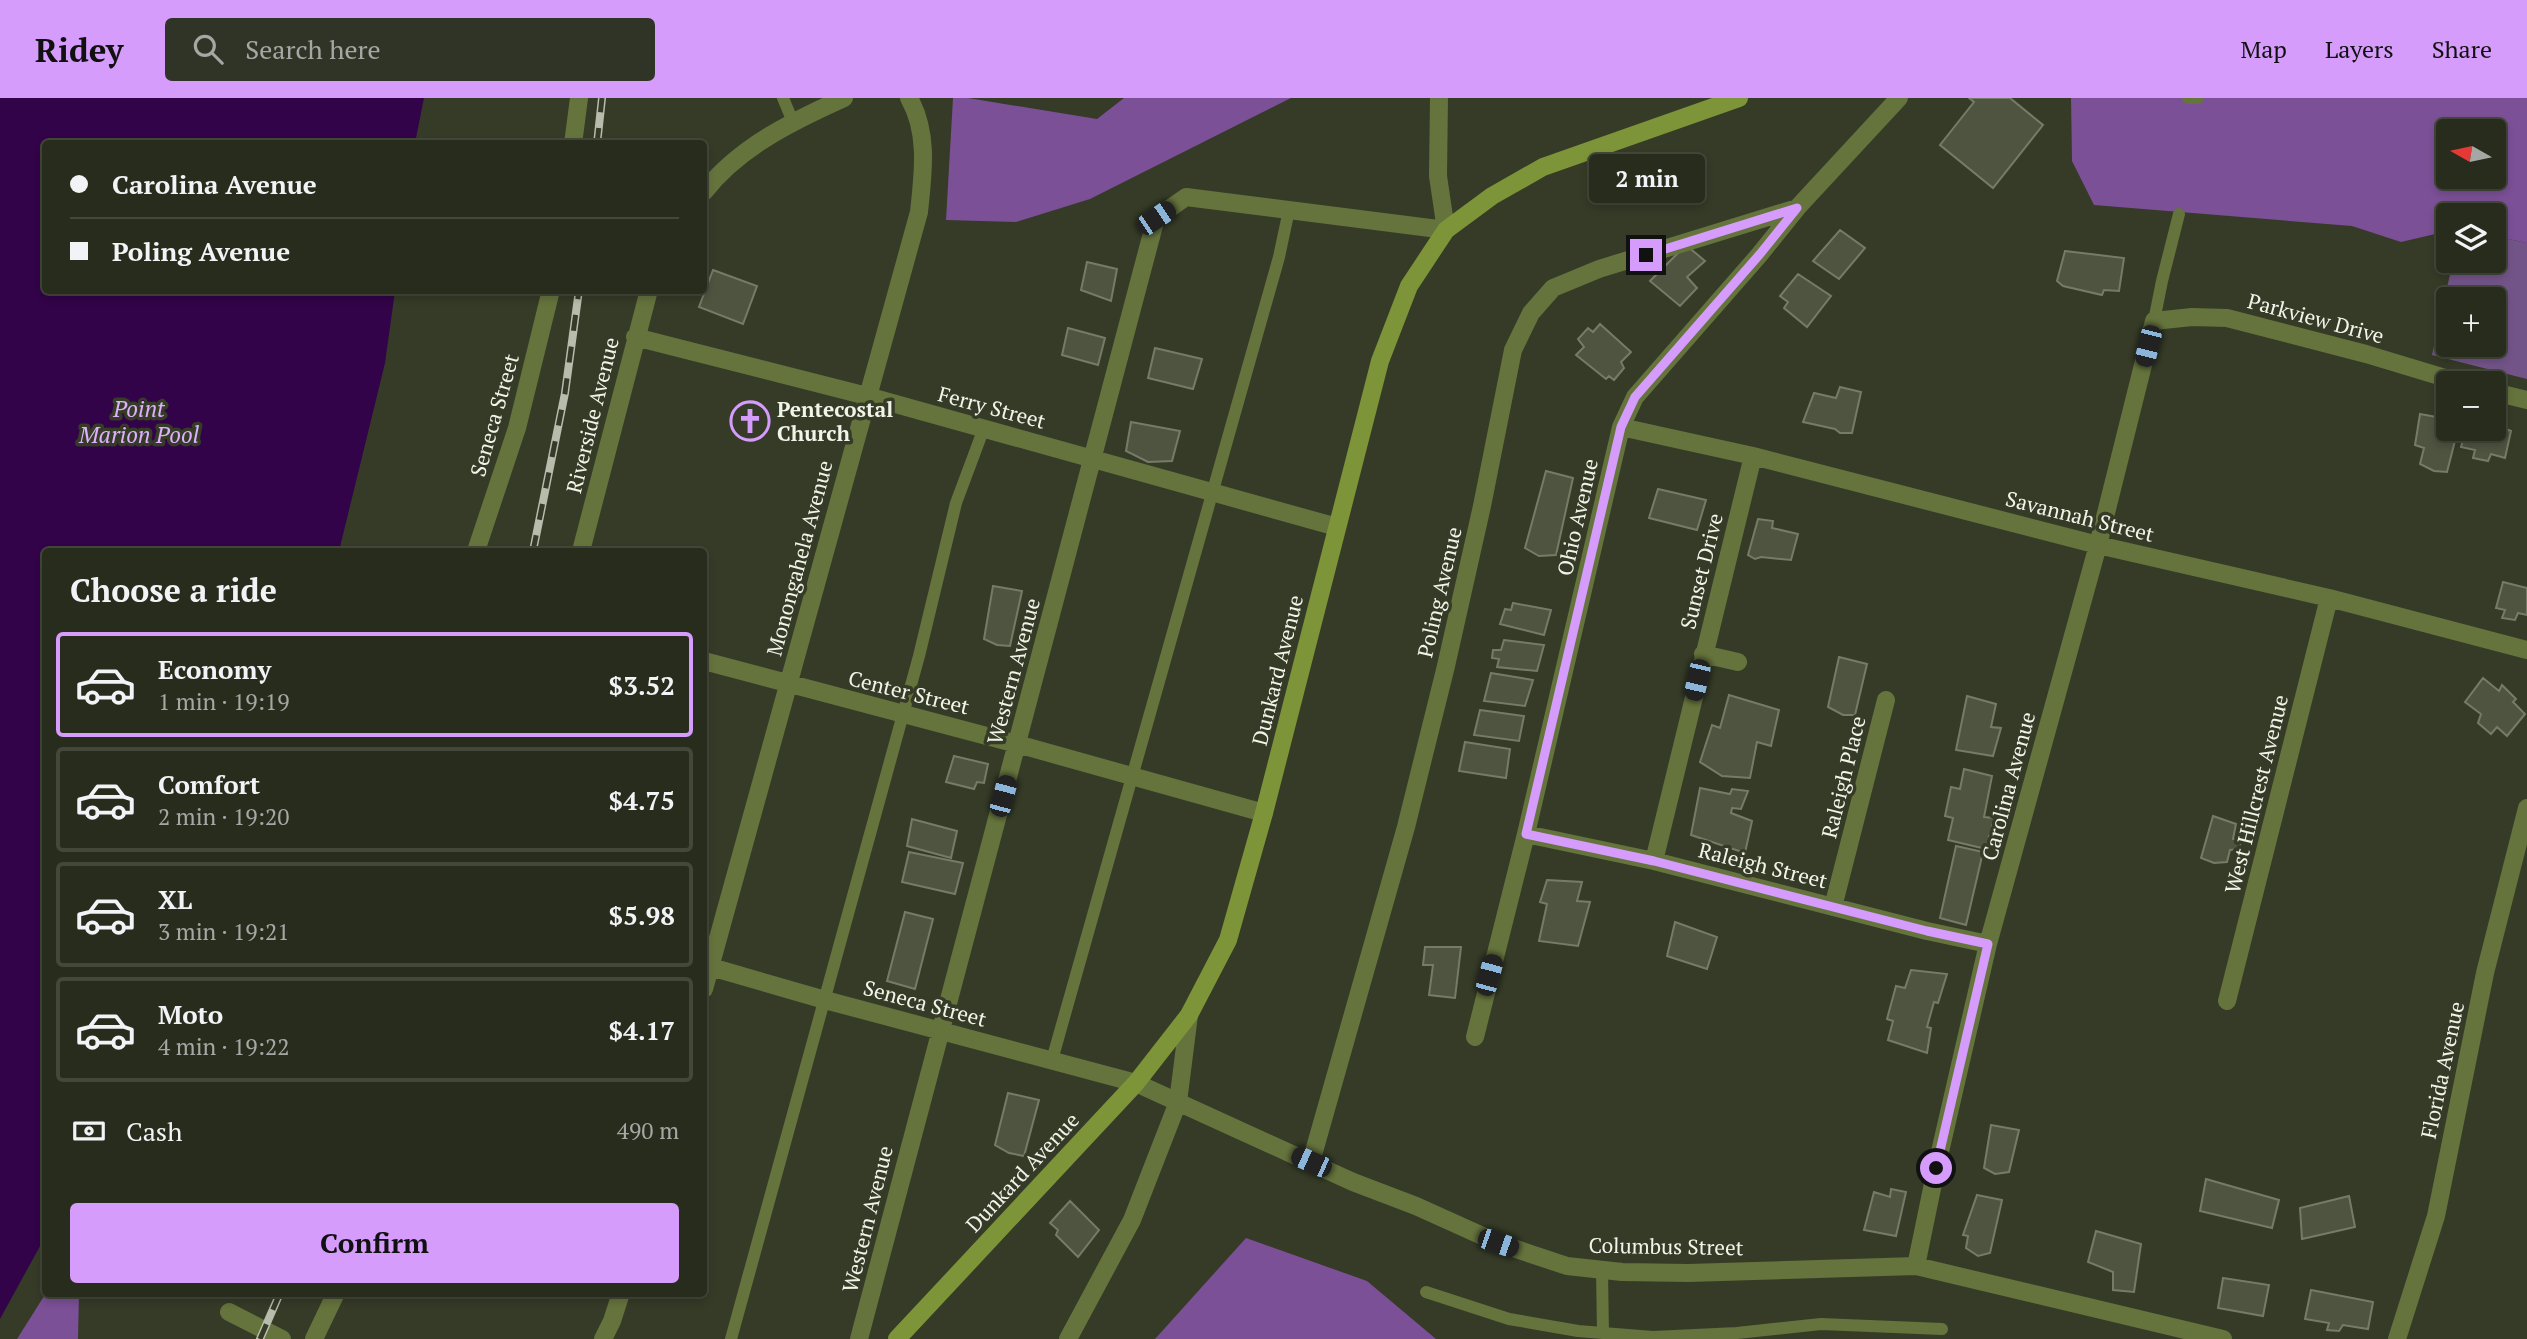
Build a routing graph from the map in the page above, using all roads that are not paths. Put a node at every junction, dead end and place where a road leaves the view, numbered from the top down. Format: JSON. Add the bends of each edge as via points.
{"nodes":[{"id":1,"x":579,"y":98,"type":"edge"},
{"id":2,"x":783,"y":98,"type":"edge"},
{"id":3,"x":845,"y":98,"type":"edge"},
{"id":4,"x":909,"y":98,"type":"edge"},
{"id":5,"x":1439,"y":98,"type":"edge"},
{"id":6,"x":1739,"y":98,"type":"edge"},
{"id":7,"x":1899,"y":98,"type":"edge"},
{"id":8,"x":2188,"y":98,"type":"edge"},
{"id":9,"x":2198,"y":98,"type":"edge"},
{"id":10,"x":793,"y":122,"type":"junction"},
{"id":11,"x":574,"y":140,"type":"edge"},
{"id":12,"x":707,"y":189,"type":"edge"},
{"id":13,"x":1797,"y":208,"type":"junction"},
{"id":14,"x":1289,"y":210,"type":"junction"},
{"id":15,"x":2179,"y":214,"type":"dead end"},
{"id":16,"x":1446,"y":230,"type":"junction"},
{"id":17,"x":550,"y":294,"type":"edge"},
{"id":18,"x":648,"y":294,"type":"edge"},
{"id":19,"x":2154,"y":321,"type":"junction"},
{"id":20,"x":635,"y":337,"type":"junction"},
{"id":21,"x":2436,"y":375,"type":"edge"},
{"id":22,"x":2506,"y":394,"type":"edge"},
{"id":23,"x":867,"y":396,"type":"junction"},
{"id":24,"x":2527,"y":400,"type":"edge"},
{"id":25,"x":1621,"y":427,"type":"junction"},
{"id":26,"x":984,"y":428,"type":"junction"},
{"id":27,"x":1753,"y":456,"type":"junction"},
{"id":28,"x":1094,"y":459,"type":"junction"},
{"id":29,"x":1211,"y":491,"type":"junction"},
{"id":30,"x":1336,"y":527,"type":"junction"},
{"id":31,"x":2098,"y":545,"type":"junction"},
{"id":32,"x":478,"y":548,"type":"edge"},
{"id":33,"x":582,"y":548,"type":"edge"},
{"id":34,"x":2329,"y":598,"type":"junction"},
{"id":35,"x":2527,"y":650,"type":"edge"},
{"id":36,"x":1703,"y":654,"type":"junction"},
{"id":37,"x":707,"y":662,"type":"edge"},
{"id":38,"x":1738,"y":662,"type":"dead end"},
{"id":39,"x":788,"y":685,"type":"junction"},
{"id":40,"x":1886,"y":700,"type":"dead end"},
{"id":41,"x":902,"y":714,"type":"junction"},
{"id":42,"x":1017,"y":744,"type":"junction"},
{"id":43,"x":1131,"y":775,"type":"junction"},
{"id":44,"x":2527,"y":808,"type":"edge"},
{"id":45,"x":1265,"y":813,"type":"junction"},
{"id":46,"x":1526,"y":834,"type":"junction"},
{"id":47,"x":1654,"y":861,"type":"junction"},
{"id":48,"x":1833,"y":907,"type":"junction"},
{"id":49,"x":1988,"y":944,"type":"junction"},
{"id":50,"x":707,"y":963,"type":"edge"},
{"id":51,"x":707,"y":966,"type":"edge"},
{"id":52,"x":825,"y":1000,"type":"junction"},
{"id":53,"x":2227,"y":1001,"type":"dead end"},
{"id":54,"x":1189,"y":1015,"type":"junction"},
{"id":55,"x":939,"y":1030,"type":"junction"},
{"id":56,"x":1475,"y":1037,"type":"dead end"},
{"id":57,"x":1052,"y":1059,"type":"junction"},
{"id":58,"x":1136,"y":1083,"type":"junction"},
{"id":59,"x":1178,"y":1102,"type":"junction"},
{"id":60,"x":1311,"y":1162,"type":"junction"},
{"id":61,"x":1916,"y":1266,"type":"junction"},
{"id":62,"x":1602,"y":1270,"type":"junction"},
{"id":63,"x":1426,"y":1292,"type":"dead end"},
{"id":64,"x":334,"y":1297,"type":"edge"},
{"id":65,"x":620,"y":1297,"type":"edge"},
{"id":66,"x":229,"y":1312,"type":"dead end"},
{"id":67,"x":1941,"y":1329,"type":"dead end"},
{"id":68,"x":1603,"y":1333,"type":"junction"},
{"id":69,"x":282,"y":1339,"type":"edge"},
{"id":70,"x":314,"y":1339,"type":"edge"},
{"id":71,"x":603,"y":1339,"type":"edge"},
{"id":72,"x":731,"y":1339,"type":"edge"},
{"id":73,"x":859,"y":1339,"type":"edge"},
{"id":74,"x":897,"y":1339,"type":"edge"},
{"id":75,"x":1068,"y":1339,"type":"edge"},
{"id":76,"x":2223,"y":1339,"type":"edge"},
{"id":77,"x":2397,"y":1339,"type":"edge"}],
"edges":[{"from":1,"to":11,"type":"street"},
{"from":2,"to":10,"type":"lane"},
{"from":3,"to":10,"type":"street"},
{"from":4,"to":23,"type":"street","name":"Monongahela Avenue","via":[[917,113],[924,160],[919,212]]},
{"from":5,"to":16,"type":"street","via":[[1438,176]]},
{"from":6,"to":16,"type":"main road","name":"Dunkard Avenue","via":[[1543,167]]},
{"from":7,"to":13,"type":"street","name":"Ohio Avenue"},
{"from":8,"to":9,"type":"lane"},
{"from":10,"to":12,"type":"street","via":[[749,149]]},
{"from":13,"to":25,"type":"street","name":"Ohio Avenue","via":[[1635,397]]},
{"from":13,"to":60,"type":"street","name":"Poling Avenue","via":[[1599,269],[1553,288],[1531,313],[1513,350],[1482,506],[1406,827]]},
{"from":14,"to":16,"type":"street"},
{"from":14,"to":28,"type":"street","name":"Western Avenue","via":[[1186,197],[1156,218]]},
{"from":14,"to":29,"type":"lane"},
{"from":15,"to":19,"type":"lane"},
{"from":16,"to":30,"type":"main road","name":"Dunkard Avenue","via":[[1409,286],[1380,361]]},
{"from":17,"to":32,"type":"street","name":"Seneca Street","via":[[517,428]]},
{"from":18,"to":20,"type":"street","name":"Riverside Avenue"},
{"from":19,"to":21,"type":"street","name":"Parkview Drive","via":[[2227,318]]},
{"from":19,"to":31,"type":"street","name":"Carolina Avenue"},
{"from":20,"to":23,"type":"street","name":"Ferry Street"},
{"from":20,"to":33,"type":"street","name":"Riverside Avenue"},
{"from":22,"to":24,"type":"street"},
{"from":23,"to":26,"type":"street","name":"Ferry Street"},
{"from":23,"to":39,"type":"street","name":"Monongahela Avenue"},
{"from":25,"to":27,"type":"street","name":"Savannah Street"},
{"from":25,"to":46,"type":"street","name":"Ohio Avenue"},
{"from":26,"to":28,"type":"street","name":"Ferry Street"},
{"from":26,"to":41,"type":"lane","via":[[956,503]]},
{"from":27,"to":31,"type":"street","name":"Savannah Street"},
{"from":27,"to":36,"type":"street","name":"Sunset Drive"},
{"from":28,"to":29,"type":"street","name":"Ferry Street"},
{"from":28,"to":42,"type":"street","name":"Western Avenue"},
{"from":29,"to":30,"type":"street","name":"Ferry Street"},
{"from":29,"to":43,"type":"lane"},
{"from":30,"to":45,"type":"main road","name":"Dunkard Avenue"},
{"from":31,"to":34,"type":"street","name":"Savannah Street"},
{"from":31,"to":49,"type":"street","name":"Carolina Avenue"},
{"from":34,"to":35,"type":"street","name":"Savannah Street"},
{"from":34,"to":53,"type":"street","name":"West Hillcrest Avenue"},
{"from":36,"to":38,"type":"street"},
{"from":36,"to":47,"type":"street","name":"Sunset Drive"},
{"from":37,"to":39,"type":"street","name":"Center Street"},
{"from":39,"to":41,"type":"street","name":"Center Street"},
{"from":39,"to":50,"type":"street","name":"Monongahela Avenue"},
{"from":40,"to":48,"type":"street","name":"Raleigh Place"},
{"from":41,"to":42,"type":"street","name":"Center Street"},
{"from":41,"to":52,"type":"lane"},
{"from":42,"to":43,"type":"street","name":"Center Street"},
{"from":42,"to":55,"type":"street","name":"Western Avenue"},
{"from":43,"to":45,"type":"street","name":"Center Street"},
{"from":43,"to":57,"type":"lane"},
{"from":44,"to":77,"type":"street","name":"Florida Avenue","via":[[2485,973],[2436,1216]]},
{"from":45,"to":54,"type":"main road","name":"Dunkard Avenue","via":[[1228,940]]},
{"from":46,"to":47,"type":"street","name":"Raleigh Street"},
{"from":46,"to":56,"type":"street","name":"Ohio Avenue"},
{"from":47,"to":48,"type":"street","name":"Raleigh Street"},
{"from":48,"to":49,"type":"street","name":"Raleigh Street"},
{"from":49,"to":61,"type":"street","name":"Carolina Avenue"},
{"from":51,"to":52,"type":"street","name":"Seneca Street"},
{"from":52,"to":55,"type":"street","name":"Seneca Street"},
{"from":52,"to":72,"type":"lane"},
{"from":54,"to":58,"type":"main road","name":"Dunkard Avenue"},
{"from":54,"to":59,"type":"street"},
{"from":55,"to":57,"type":"street","name":"Seneca Street"},
{"from":55,"to":73,"type":"street","name":"Western Avenue"},
{"from":57,"to":58,"type":"street","name":"Seneca Street"},
{"from":58,"to":59,"type":"street","name":"Columbus Street"},
{"from":58,"to":74,"type":"main road","name":"Dunkard Avenue"},
{"from":59,"to":60,"type":"street","name":"Columbus Street"},
{"from":59,"to":75,"type":"street","via":[[1132,1220]]},
{"from":60,"to":62,"type":"street","name":"Columbus Street","via":[[1498,1243],[1567,1266]]},
{"from":61,"to":62,"type":"street","name":"Columbus Street","via":[[1688,1273]]},
{"from":61,"to":76,"type":"street","name":"Columbus Street"},
{"from":62,"to":68,"type":"lane"},
{"from":63,"to":68,"type":"lane","via":[[1509,1318]]},
{"from":64,"to":70,"type":"street"},
{"from":65,"to":71,"type":"street"},
{"from":66,"to":69,"type":"street"},
{"from":67,"to":68,"type":"lane","via":[[1821,1324],[1653,1337]]}]}
